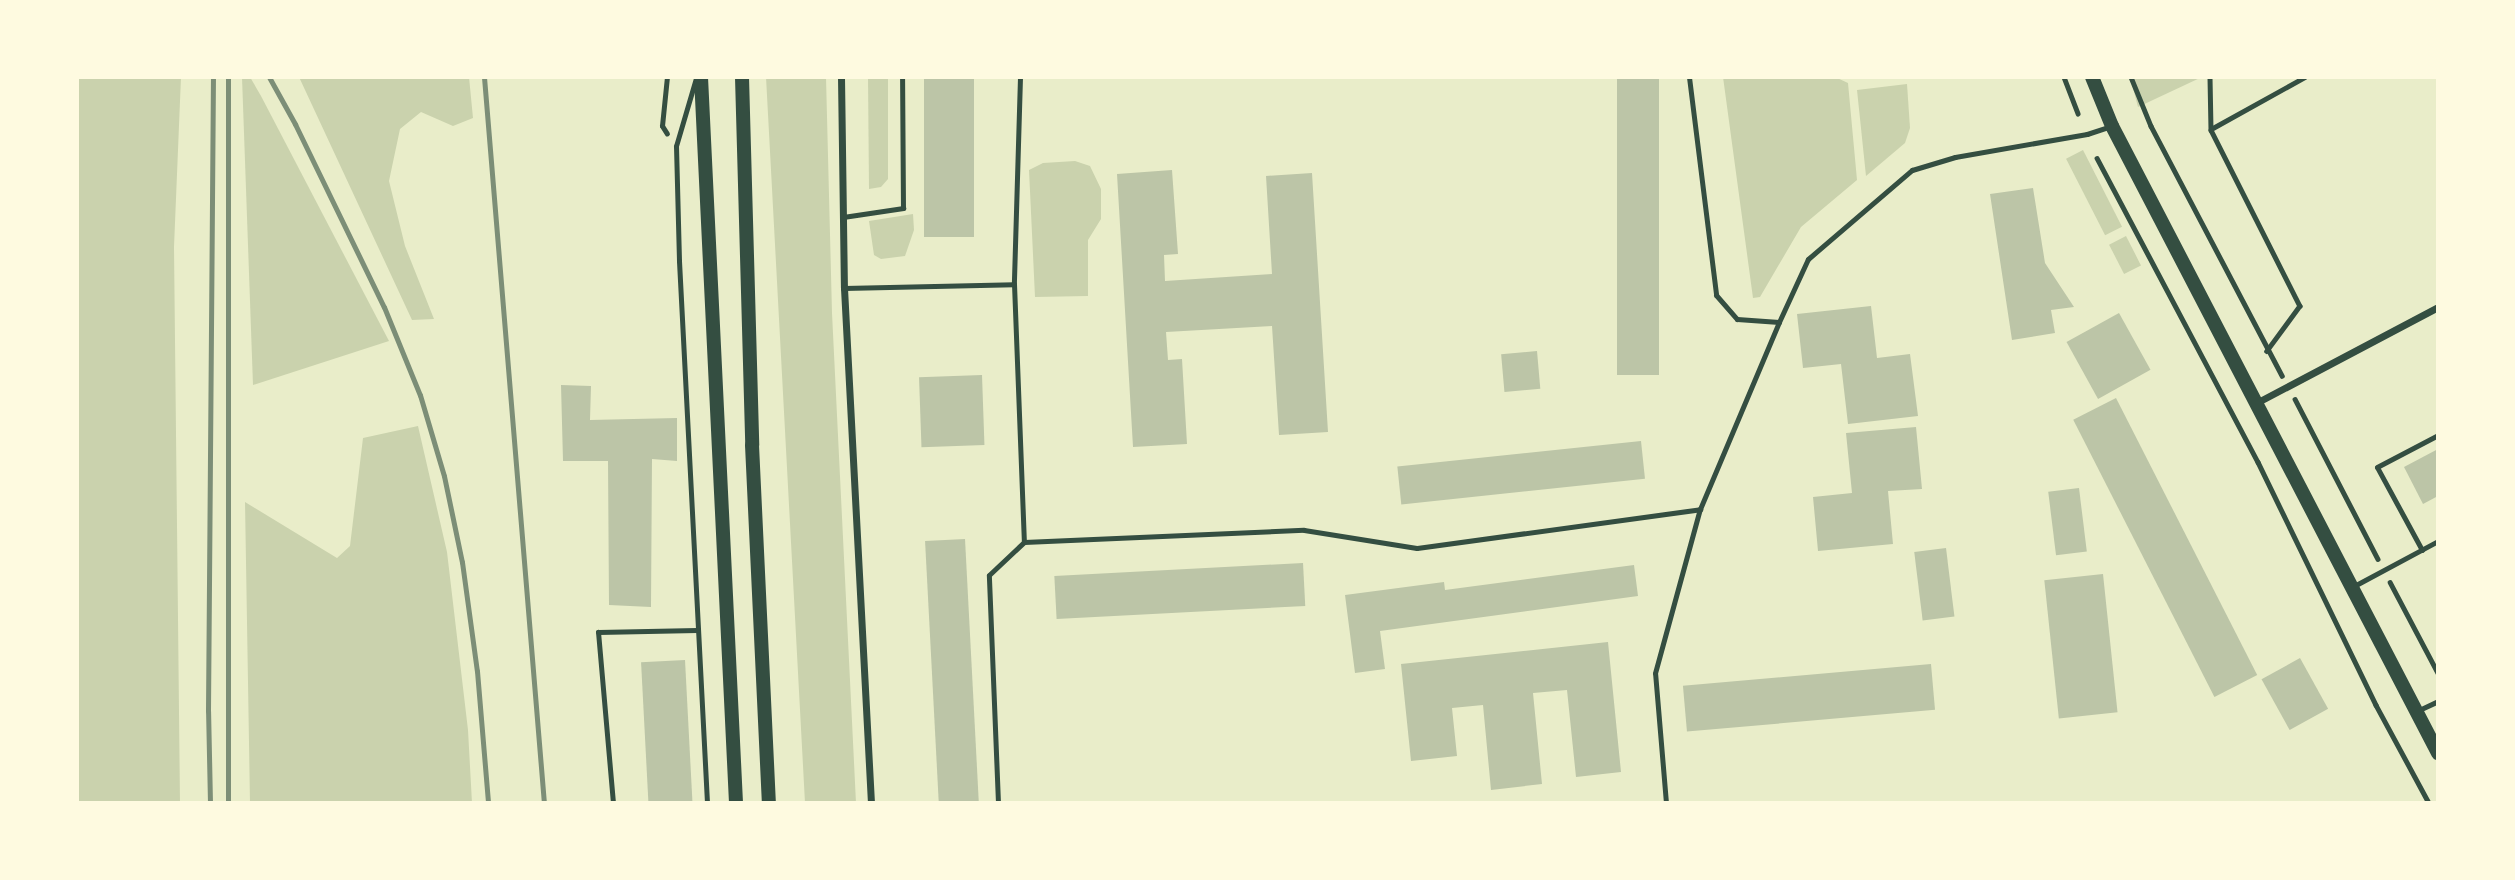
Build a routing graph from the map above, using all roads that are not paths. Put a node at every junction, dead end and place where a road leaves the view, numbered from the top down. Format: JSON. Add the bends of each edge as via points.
{"nodes":[{"id":1,"x":699,"y":77,"type":"edge"},
{"id":2,"x":742,"y":77,"type":"edge"},
{"id":3,"x":841,"y":77,"type":"edge"},
{"id":4,"x":902,"y":77,"type":"edge"},
{"id":5,"x":1020,"y":77,"type":"edge"},
{"id":6,"x":1689,"y":77,"type":"edge"},
{"id":7,"x":2092,"y":77,"type":"edge"},
{"id":8,"x":2112,"y":126,"type":"junction"},
{"id":9,"x":843,"y":217,"type":"junction"},
{"id":10,"x":1014,"y":284,"type":"junction"},
{"id":11,"x":844,"y":288,"type":"junction"},
{"id":12,"x":2438,"y":307,"type":"edge"},
{"id":13,"x":1779,"y":322,"type":"junction"},
{"id":14,"x":2255,"y":403,"type":"junction"},
{"id":15,"x":2438,"y":435,"type":"edge"},
{"id":16,"x":1700,"y":509,"type":"junction"},
{"id":17,"x":2438,"y":541,"type":"edge"},
{"id":18,"x":1024,"y":542,"type":"junction"},
{"id":19,"x":2422,"y":550,"type":"junction"},
{"id":20,"x":2351,"y":587,"type":"junction"},
{"id":21,"x":697,"y":630,"type":"junction"},
{"id":22,"x":2438,"y":701,"type":"edge"},
{"id":23,"x":2416,"y":712,"type":"junction"},
{"id":24,"x":2438,"y":753,"type":"edge"},
{"id":25,"x":613,"y":803,"type":"edge"},
{"id":26,"x":707,"y":803,"type":"edge"},
{"id":27,"x":736,"y":803,"type":"edge"},
{"id":28,"x":769,"y":803,"type":"edge"},
{"id":29,"x":871,"y":803,"type":"edge"},
{"id":30,"x":998,"y":803,"type":"edge"},
{"id":31,"x":1666,"y":803,"type":"edge"}],
"edges":[{"from":1,"to":21,"type":"lane","via":[[676,146]]},
{"from":1,"to":27,"type":"main road"},
{"from":2,"to":28,"type":"main road","via":[[752,445]]},
{"from":3,"to":9,"type":"street"},
{"from":4,"to":9,"type":"lane","via":[[903,208]]},
{"from":5,"to":10,"type":"lane"},
{"from":6,"to":13,"type":"lane","via":[[1716,295],[1737,319]]},
{"from":7,"to":8,"type":"main road"},
{"from":8,"to":13,"type":"lane","via":[[1912,170],[1808,259]]},
{"from":8,"to":14,"type":"main road"},
{"from":9,"to":11,"type":"street"},
{"from":10,"to":11,"type":"lane"},
{"from":10,"to":18,"type":"lane"},
{"from":11,"to":29,"type":"street"},
{"from":12,"to":14,"type":"street"},
{"from":13,"to":16,"type":"lane"},
{"from":14,"to":20,"type":"main road"},
{"from":15,"to":19,"type":"lane","via":[[2377,467]]},
{"from":16,"to":18,"type":"lane","via":[[1417,548],[1304,530]]},
{"from":16,"to":31,"type":"lane","via":[[1655,673]]},
{"from":17,"to":19,"type":"lane"},
{"from":18,"to":30,"type":"lane","via":[[989,575]]},
{"from":19,"to":20,"type":"lane"},
{"from":20,"to":23,"type":"main road"},
{"from":21,"to":25,"type":"lane","via":[[597,632]]},
{"from":21,"to":26,"type":"lane"},
{"from":22,"to":23,"type":"lane"},
{"from":23,"to":24,"type":"main road"}]}
